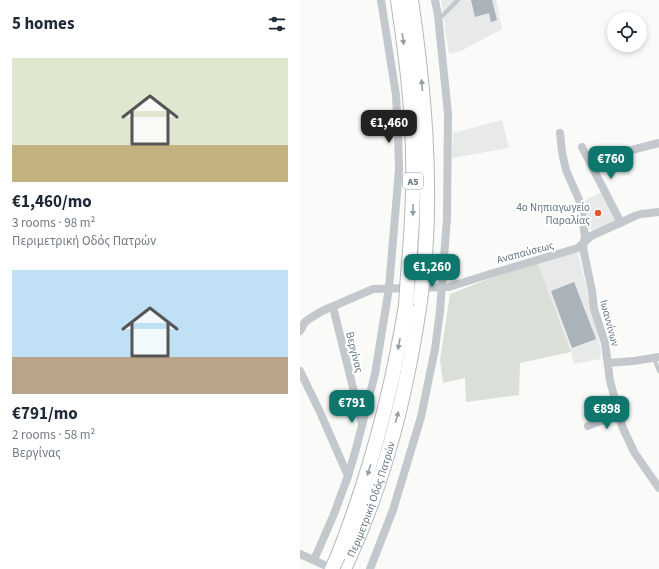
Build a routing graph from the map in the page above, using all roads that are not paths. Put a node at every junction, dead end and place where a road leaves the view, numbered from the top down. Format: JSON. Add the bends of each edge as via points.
{"nodes":[{"id":1,"x":381,"y":0,"type":"edge"},
{"id":2,"x":398,"y":0,"type":"edge"},
{"id":3,"x":411,"y":0,"type":"edge"},
{"id":4,"x":435,"y":0,"type":"edge"},
{"id":5,"x":458,"y":0,"type":"edge"},
{"id":6,"x":439,"y":20,"type":"junction"},
{"id":7,"x":563,"y":132,"type":"dead end"},
{"id":8,"x":659,"y":143,"type":"edge"},
{"id":9,"x":582,"y":147,"type":"dead end"},
{"id":10,"x":612,"y":155,"type":"dead end"},
{"id":11,"x":659,"y":212,"type":"edge"},
{"id":12,"x":621,"y":223,"type":"junction"},
{"id":13,"x":584,"y":243,"type":"junction"},
{"id":14,"x":389,"y":288,"type":"junction"},
{"id":15,"x":442,"y":288,"type":"junction"},
{"id":16,"x":333,"y":307,"type":"junction"},
{"id":17,"x":300,"y":332,"type":"edge"},
{"id":18,"x":657,"y":357,"type":"edge"},
{"id":19,"x":608,"y":363,"type":"junction"},
{"id":20,"x":300,"y":371,"type":"edge"},
{"id":21,"x":659,"y":371,"type":"edge"},
{"id":22,"x":619,"y":414,"type":"junction"},
{"id":23,"x":362,"y":426,"type":"junction"},
{"id":24,"x":588,"y":426,"type":"dead end"},
{"id":25,"x":348,"y":476,"type":"junction"},
{"id":26,"x":659,"y":488,"type":"edge"},
{"id":27,"x":300,"y":554,"type":"edge"},
{"id":28,"x":314,"y":560,"type":"junction"},
{"id":29,"x":339,"y":565,"type":"edge"},
{"id":30,"x":370,"y":569,"type":"edge"}],
"edges":[{"from":1,"to":14,"type":"street","via":[[396,94],[398,133],[399,169]]},
{"from":2,"to":29,"type":"highway","name":"Περιμετρική Οδός Πατρών","number":"Α5","one_way":true,"bridge":true,"via":[[409,88],[413,148],[413,212],[406,305],[383,419]]},
{"from":29,"to":3,"type":"highway","name":"Περιμετρική Οδός Πατρών","number":"Α5","one_way":true,"bridge":true,"via":[[372,499],[394,429],[411,361],[420,301],[427,218],[427,146]]},
{"from":4,"to":6,"type":"street"},
{"from":5,"to":6,"type":"lane"},
{"from":6,"to":15,"type":"street","via":[[448,114],[447,218]]},
{"from":7,"to":13,"type":"street","name":"Ιωαννίνων","via":[[562,152],[566,170],[580,202]]},
{"from":8,"to":10,"type":"street"},
{"from":9,"to":12,"type":"street"},
{"from":11,"to":12,"type":"street","name":"Αναπαύσεως","via":[[641,214]]},
{"from":12,"to":13,"type":"street","name":"Αναπαύσεως","via":[[591,236]]},
{"from":13,"to":15,"type":"street","name":"Αναπαύσεως","via":[[566,252]]},
{"from":13,"to":19,"type":"street","name":"Ιωαννίνων","via":[[594,309],[605,343]]},
{"from":14,"to":15,"type":"street","name":"Αναπαύσεως"},
{"from":14,"to":16,"type":"street","name":"Αναπαύσεως","via":[[373,289]]},
{"from":14,"to":23,"type":"street","via":[[375,374]]},
{"from":15,"to":30,"type":"street","via":[[435,349],[421,417],[393,510]]},
{"from":16,"to":17,"type":"street","name":"Αναπαύσεως","via":[[309,319]]},
{"from":16,"to":23,"type":"street","name":"Βεργίνας"},
{"from":18,"to":19,"type":"street"},
{"from":18,"to":21,"type":"lane"},
{"from":19,"to":22,"type":"street","name":"Ιωαννίνων"},
{"from":20,"to":25,"type":"street"},
{"from":22,"to":24,"type":"street"},
{"from":22,"to":26,"type":"street","name":"Ιωαννίνων","via":[[634,452]]},
{"from":23,"to":25,"type":"street"},
{"from":25,"to":28,"type":"street"},
{"from":27,"to":28,"type":"street"},
{"from":28,"to":29,"type":"street"}]}
